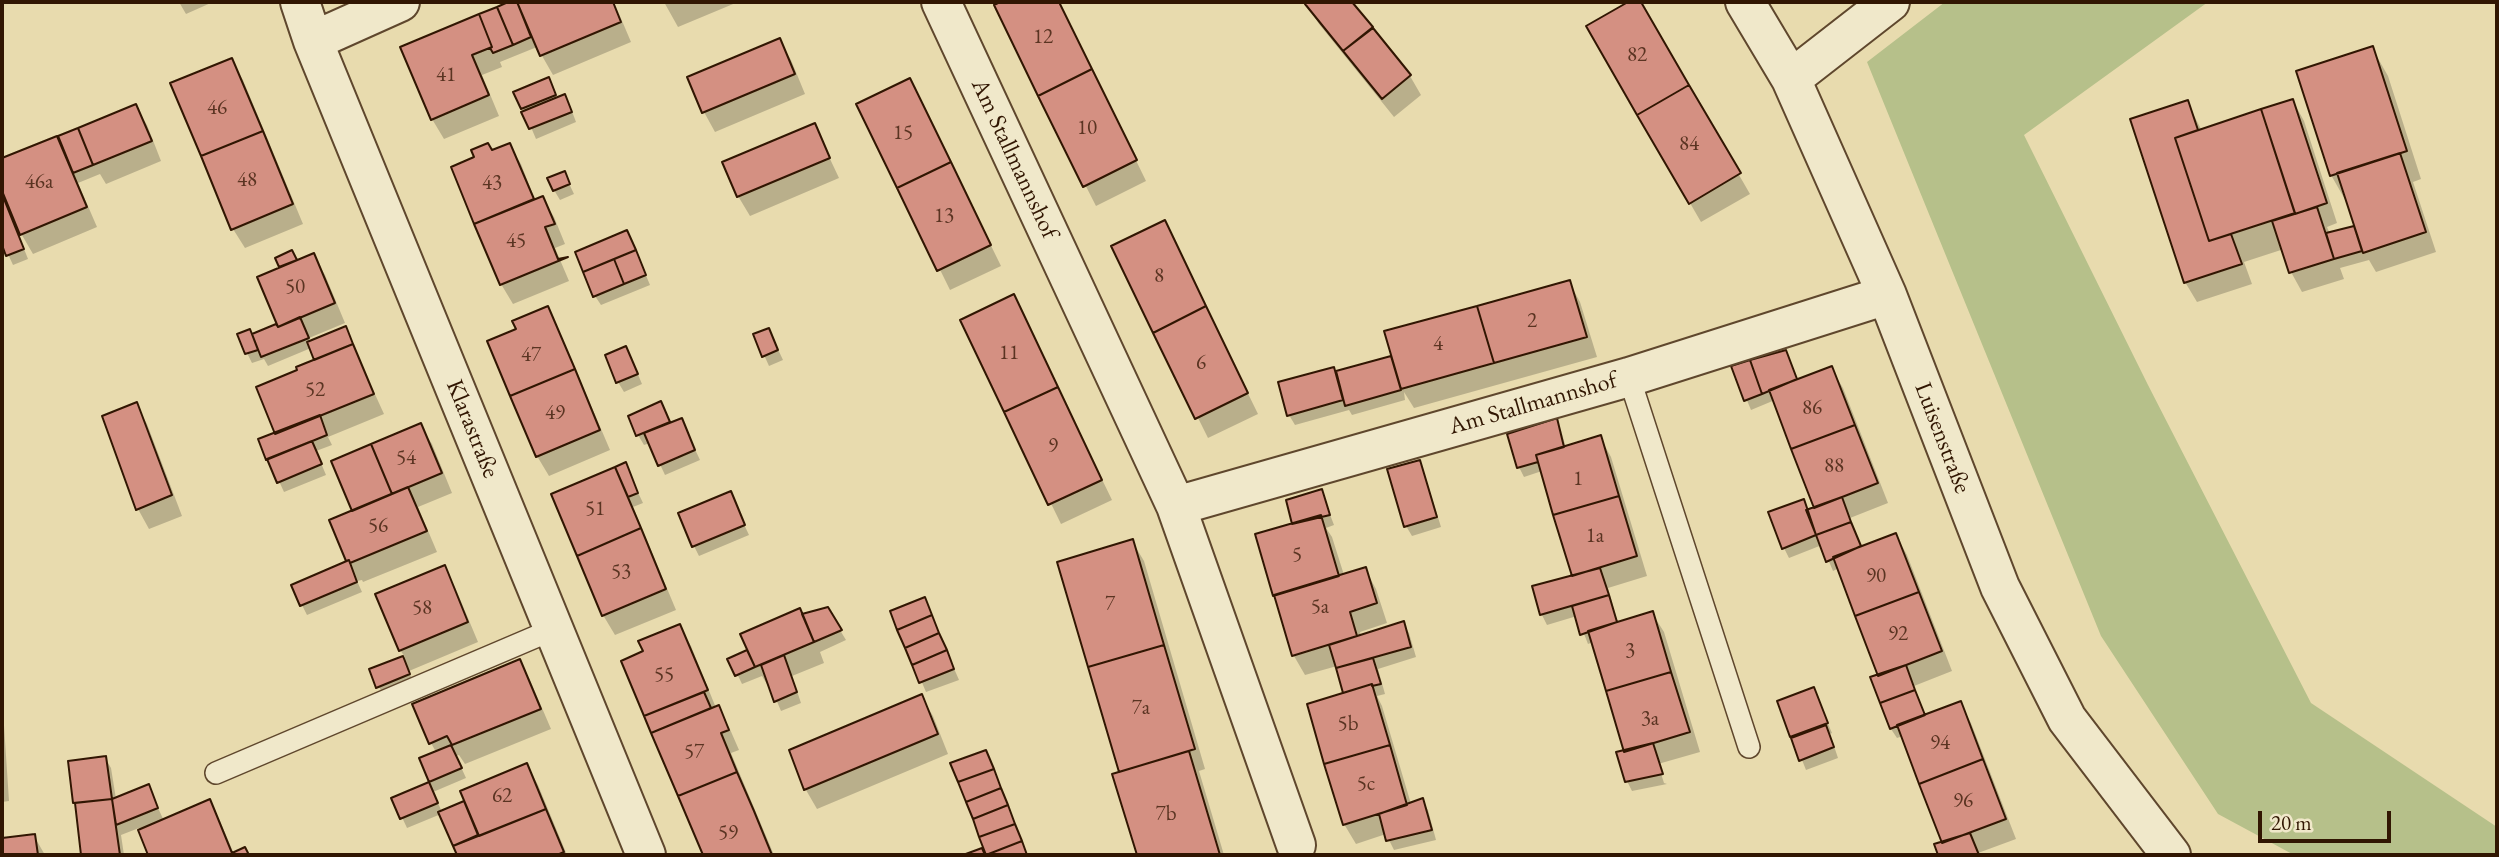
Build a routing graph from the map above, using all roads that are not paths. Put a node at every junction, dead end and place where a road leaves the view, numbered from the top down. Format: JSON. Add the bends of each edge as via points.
{"nodes":[{"id":1,"x":300,"y":2,"type":"edge"},
{"id":2,"x":400,"y":2,"type":"edge"},
{"id":3,"x":941,"y":2,"type":"edge"},
{"id":4,"x":1745,"y":2,"type":"edge"},
{"id":5,"x":1890,"y":2,"type":"edge"},
{"id":6,"x":313,"y":41,"type":"junction"},
{"id":7,"x":1791,"y":79,"type":"junction"},
{"id":8,"x":1887,"y":295,"type":"junction"},
{"id":9,"x":1629,"y":377,"type":"junction"},
{"id":10,"x":1176,"y":506,"type":"junction"},
{"id":11,"x":554,"y":629,"type":"junction"},
{"id":12,"x":1749,"y":747,"type":"dead end"},
{"id":13,"x":216,"y":773,"type":"dead end"},
{"id":14,"x":1296,"y":845,"type":"dead end"},
{"id":15,"x":646,"y":855,"type":"edge"},
{"id":16,"x":2171,"y":855,"type":"edge"}],
"edges":[{"from":1,"to":6,"type":"street","name":"Klarastraße"},
{"from":2,"to":6,"type":"street"},
{"from":3,"to":10,"type":"street","name":"Am Stallmannshof"},
{"from":4,"to":7,"type":"street","name":"Luisenstraße"},
{"from":5,"to":7,"type":"street"},
{"from":6,"to":11,"type":"street","name":"Klarastraße"},
{"from":7,"to":8,"type":"street","name":"Luisenstraße"},
{"from":8,"to":9,"type":"street","name":"Am Stallmannshof"},
{"from":8,"to":16,"type":"street","name":"Luisenstraße","via":[[2000,587],[2067,719]]},
{"from":9,"to":10,"type":"street","name":"Am Stallmannshof"},
{"from":9,"to":12,"type":"lane"},
{"from":10,"to":14,"type":"street","name":"Am Stallmannshof"},
{"from":11,"to":13,"type":"lane"},
{"from":11,"to":15,"type":"street","name":"Klarastraße"}]}
